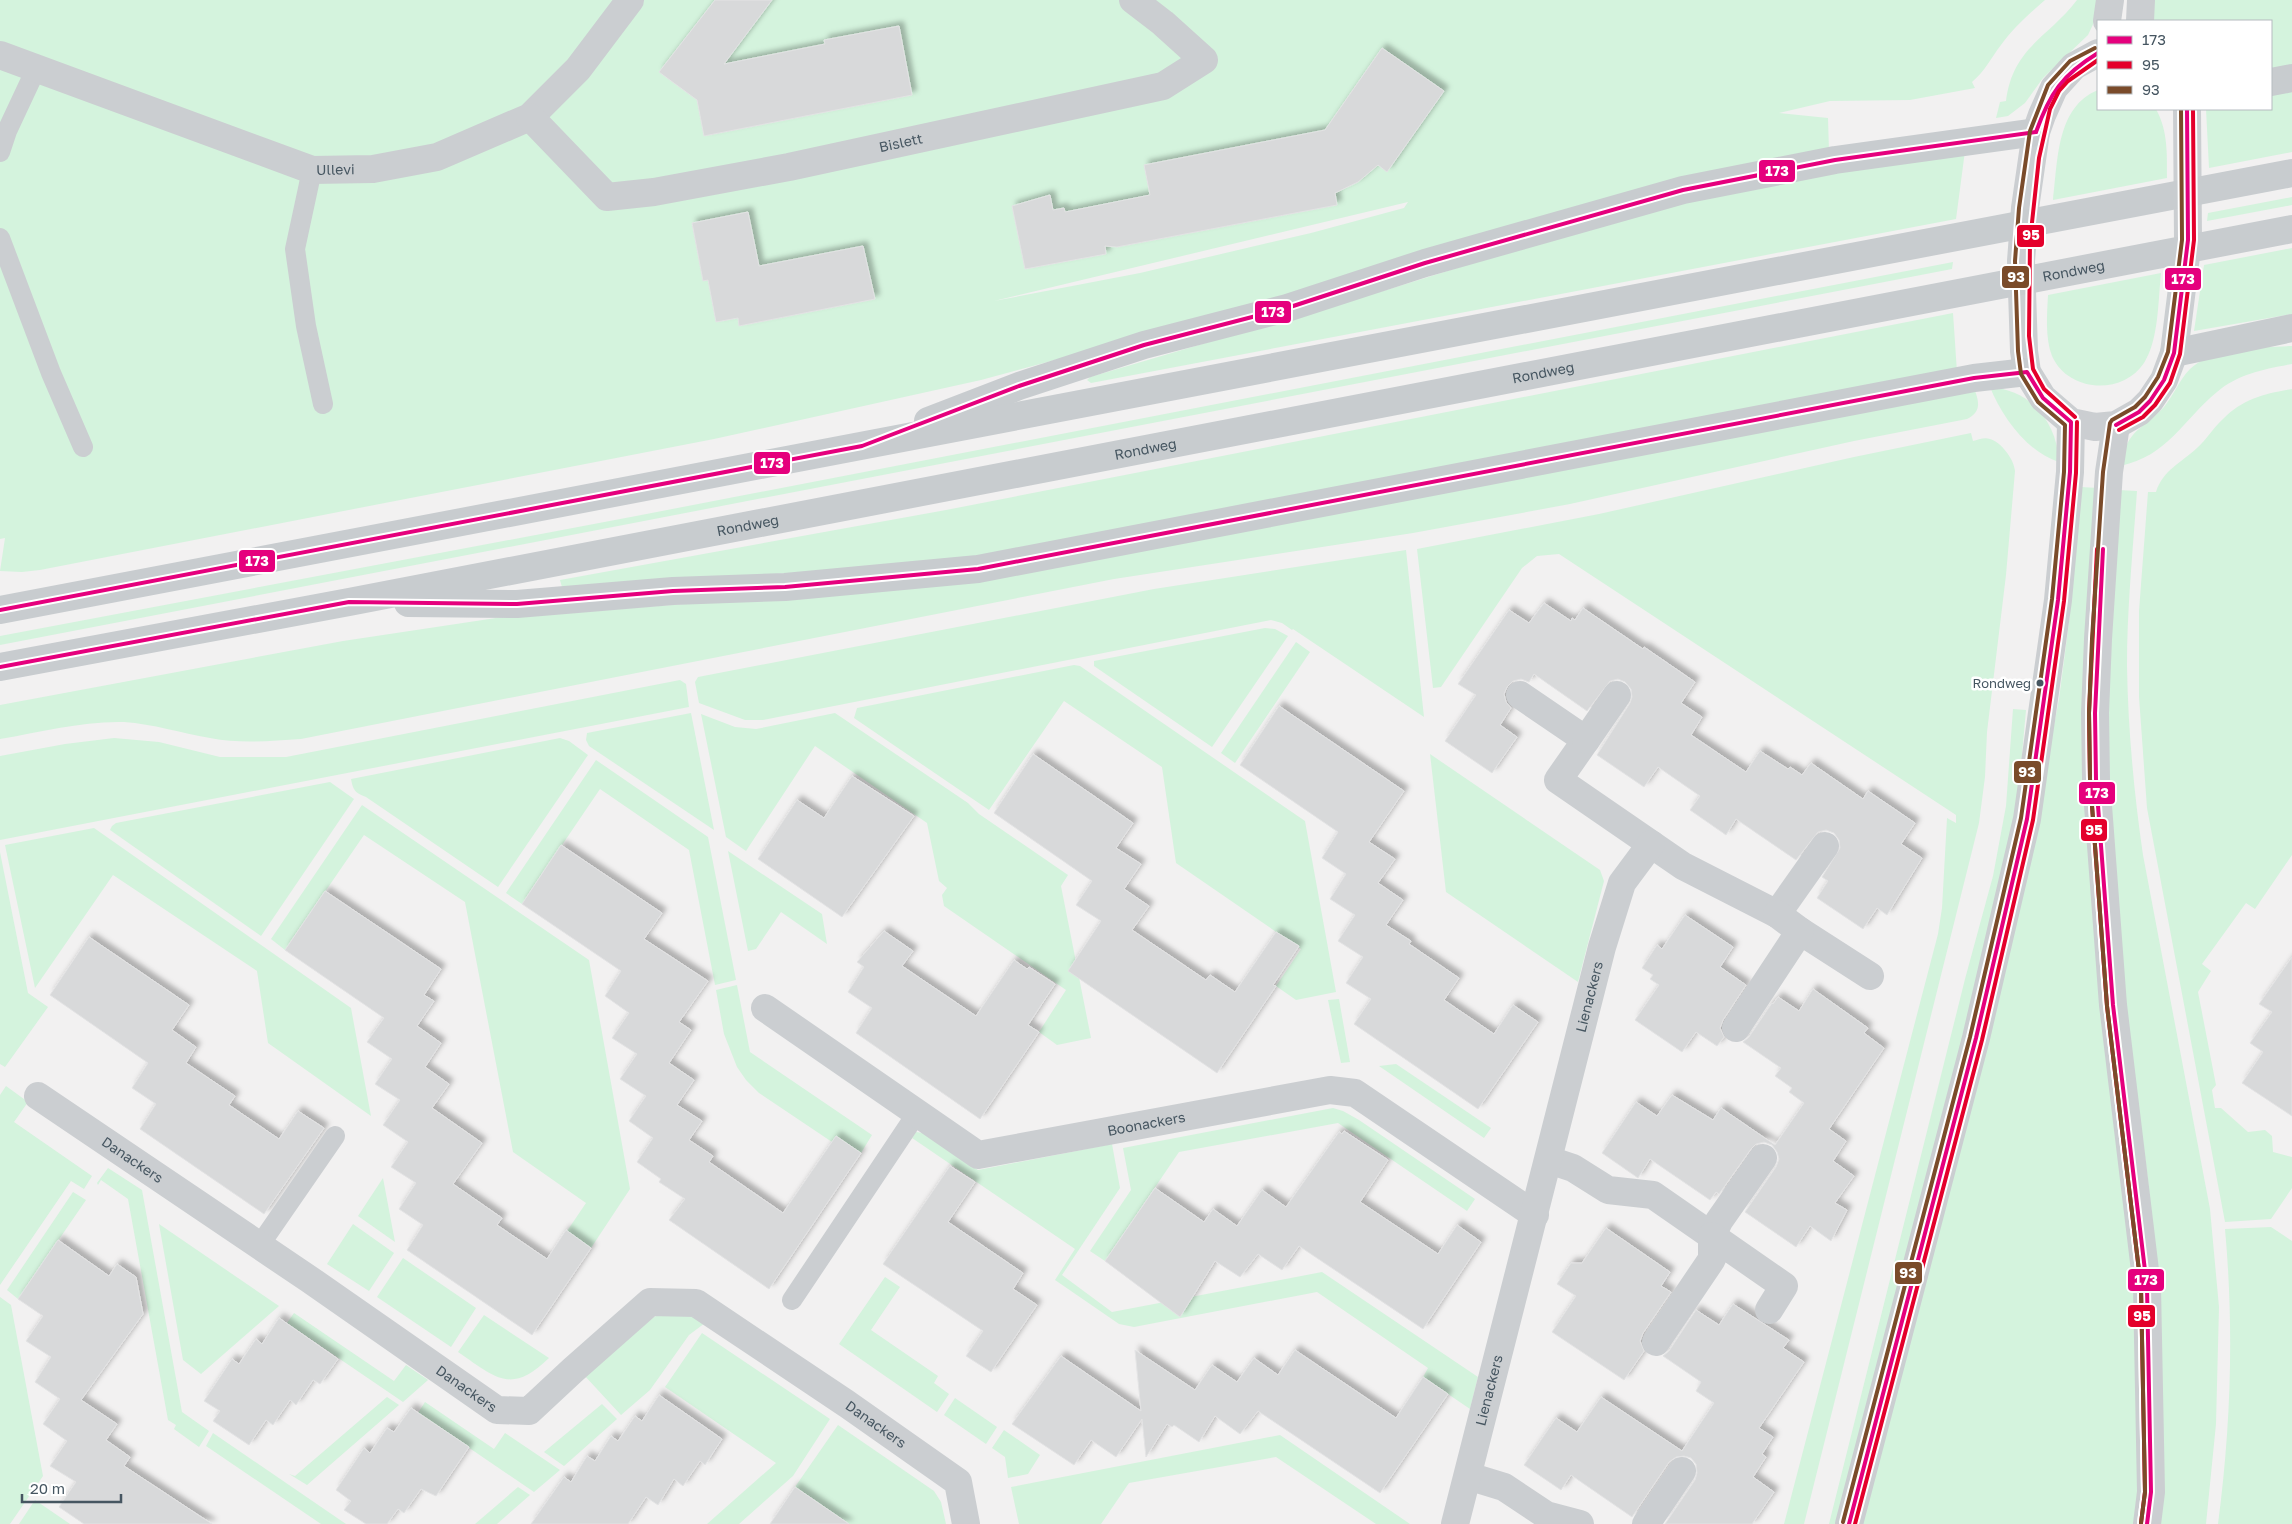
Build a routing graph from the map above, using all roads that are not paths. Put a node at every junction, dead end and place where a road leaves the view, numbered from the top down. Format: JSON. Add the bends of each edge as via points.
{"nodes":[{"id":1,"x":1133,"y":0,"type":"edge"},
{"id":2,"x":2110,"y":0,"type":"edge"},
{"id":3,"x":2140,"y":0,"type":"edge"},
{"id":4,"x":620,"y":3,"type":"edge"},
{"id":5,"x":2107,"y":20,"type":"edge"},
{"id":6,"x":2140,"y":20,"type":"edge"},
{"id":7,"x":0,"y":54,"type":"edge"},
{"id":8,"x":2097,"y":54,"type":"edge"},
{"id":9,"x":36,"y":69,"type":"junction"},
{"id":10,"x":2292,"y":78,"type":"edge"},
{"id":11,"x":2272,"y":82,"type":"edge"},
{"id":12,"x":530,"y":117,"type":"junction"},
{"id":13,"x":2187,"y":118,"type":"edge"},
{"id":14,"x":2035,"y":145,"type":"junction"},
{"id":15,"x":0,"y":152,"type":"edge"},
{"id":16,"x":312,"y":170,"type":"junction"},
{"id":17,"x":2292,"y":173,"type":"edge"},
{"id":18,"x":2292,"y":229,"type":"edge"},
{"id":19,"x":0,"y":238,"type":"edge"},
{"id":20,"x":2292,"y":328,"type":"edge"},
{"id":21,"x":2174,"y":353,"type":"junction"},
{"id":22,"x":2025,"y":362,"type":"junction"},
{"id":23,"x":322,"y":404,"type":"dead end"},
{"id":24,"x":2071,"y":422,"type":"junction"},
{"id":25,"x":2116,"y":425,"type":"junction"},
{"id":26,"x":862,"y":446,"type":"junction"},
{"id":27,"x":83,"y":447,"type":"dead end"},
{"id":28,"x":0,"y":594,"type":"edge"},
{"id":29,"x":65,"y":597,"type":"junction"},
{"id":30,"x":349,"y":602,"type":"junction"},
{"id":31,"x":0,"y":610,"type":"edge"},
{"id":32,"x":0,"y":667,"type":"edge"},
{"id":33,"x":1520,"y":695,"type":"dead end"},
{"id":34,"x":1617,"y":695,"type":"dead end"},
{"id":35,"x":1586,"y":740,"type":"junction"},
{"id":36,"x":1651,"y":844,"type":"junction"},
{"id":37,"x":1825,"y":846,"type":"dead end"},
{"id":38,"x":1777,"y":914,"type":"junction"},
{"id":39,"x":1800,"y":931,"type":"junction"},
{"id":40,"x":1870,"y":976,"type":"dead end"},
{"id":41,"x":765,"y":1008,"type":"dead end"},
{"id":42,"x":1736,"y":1028,"type":"dead end"},
{"id":43,"x":38,"y":1096,"type":"dead end"},
{"id":44,"x":917,"y":1113,"type":"junction"},
{"id":45,"x":335,"y":1136,"type":"dead end"},
{"id":46,"x":1763,"y":1158,"type":"dead end"},
{"id":47,"x":1549,"y":1160,"type":"junction"},
{"id":48,"x":1535,"y":1215,"type":"junction"},
{"id":49,"x":1712,"y":1236,"type":"junction"},
{"id":50,"x":259,"y":1246,"type":"junction"},
{"id":51,"x":792,"y":1300,"type":"dead end"},
{"id":52,"x":1769,"y":1310,"type":"dead end"},
{"id":53,"x":1656,"y":1342,"type":"dead end"},
{"id":54,"x":1682,"y":1472,"type":"dead end"},
{"id":55,"x":1468,"y":1476,"type":"junction"},
{"id":56,"x":966,"y":1524,"type":"edge"},
{"id":57,"x":1455,"y":1524,"type":"edge"},
{"id":58,"x":1580,"y":1524,"type":"edge"},
{"id":59,"x":1646,"y":1524,"type":"edge"},
{"id":60,"x":1849,"y":1524,"type":"edge"},
{"id":61,"x":2146,"y":1524,"type":"edge"}],
"edges":[{"from":1,"to":12,"type":"street","name":"Bislett","via":[[1204,60],[1164,86],[789,167],[654,192],[608,197]]},
{"from":2,"to":5,"type":"street"},
{"from":3,"to":6,"type":"street"},
{"from":4,"to":12,"type":"street","name":"Ullevi","via":[[578,69]]},
{"from":7,"to":9,"type":"street","name":"Ullevi"},
{"from":8,"to":14,"type":"street","via":[[2074,66],[2054,88]]},
{"from":9,"to":15,"type":"lane"},
{"from":9,"to":16,"type":"street","name":"Ullevi"},
{"from":10,"to":11,"type":"main road"},
{"from":12,"to":16,"type":"street","name":"Ullevi","via":[[437,157],[373,169]]},
{"from":13,"to":21,"type":"street","via":[[2188,240]]},
{"from":14,"to":22,"type":"street","via":[[2021,261]]},
{"from":14,"to":26,"type":"main road","via":[[1835,160],[1683,190],[1425,263],[1287,308],[1144,346],[1019,386]]},
{"from":16,"to":23,"type":"lane","via":[[295,249]]},
{"from":17,"to":26,"type":"main road"},
{"from":18,"to":30,"type":"main road","name":"Rondweg"},
{"from":19,"to":27,"type":"lane"},
{"from":20,"to":21,"type":"main road"},
{"from":21,"to":25,"type":"street","via":[[2164,380],[2150,401],[2139,412]]},
{"from":22,"to":24,"type":"street","via":[[2043,398]]},
{"from":22,"to":30,"type":"main road","via":[[1974,378],[978,568],[785,587],[673,591],[517,604]]},
{"from":24,"to":25,"type":"street"},
{"from":24,"to":60,"type":"street","via":[[2070,472],[2058,600],[2027,819],[1976,1038]]},
{"from":25,"to":61,"type":"street","via":[[2109,472],[2098,639],[2096,779],[2113,1005],[2147,1287],[2151,1492]]},
{"from":26,"to":29,"type":"main road"},
{"from":28,"to":29,"type":"main road"},
{"from":29,"to":31,"type":"main road"},
{"from":30,"to":32,"type":"main road","name":"Rondweg"},
{"from":33,"to":35,"type":"street"},
{"from":34,"to":35,"type":"street"},
{"from":35,"to":36,"type":"street","via":[[1558,780]]},
{"from":36,"to":38,"type":"street","via":[[1683,866]]},
{"from":36,"to":47,"type":"street","name":"Lienackers","via":[[1622,883],[1599,955]]},
{"from":37,"to":38,"type":"street"},
{"from":38,"to":39,"type":"street"},
{"from":39,"to":40,"type":"street"},
{"from":39,"to":42,"type":"street"},
{"from":41,"to":44,"type":"street","name":"Boonackers"},
{"from":43,"to":50,"type":"street","name":"Danackers"},
{"from":44,"to":48,"type":"street","name":"Boonackers","via":[[978,1155],[1330,1090],[1356,1093]]},
{"from":44,"to":51,"type":"lane"},
{"from":45,"to":50,"type":"lane"},
{"from":46,"to":49,"type":"street"},
{"from":47,"to":48,"type":"street","name":"Lienackers"},
{"from":47,"to":49,"type":"street","via":[[1573,1168],[1608,1190],[1652,1196]]},
{"from":48,"to":55,"type":"street","name":"Lienackers"},
{"from":49,"to":52,"type":"street","via":[[1784,1286]]},
{"from":49,"to":53,"type":"street","via":[[1712,1259]]},
{"from":50,"to":56,"type":"street","name":"Danackers","via":[[497,1410],[529,1412],[650,1302],[696,1303],[958,1482]]},
{"from":54,"to":59,"type":"street"},
{"from":55,"to":57,"type":"street","name":"Lienackers"},
{"from":55,"to":58,"type":"street","via":[[1504,1487],[1546,1515]]}]}
